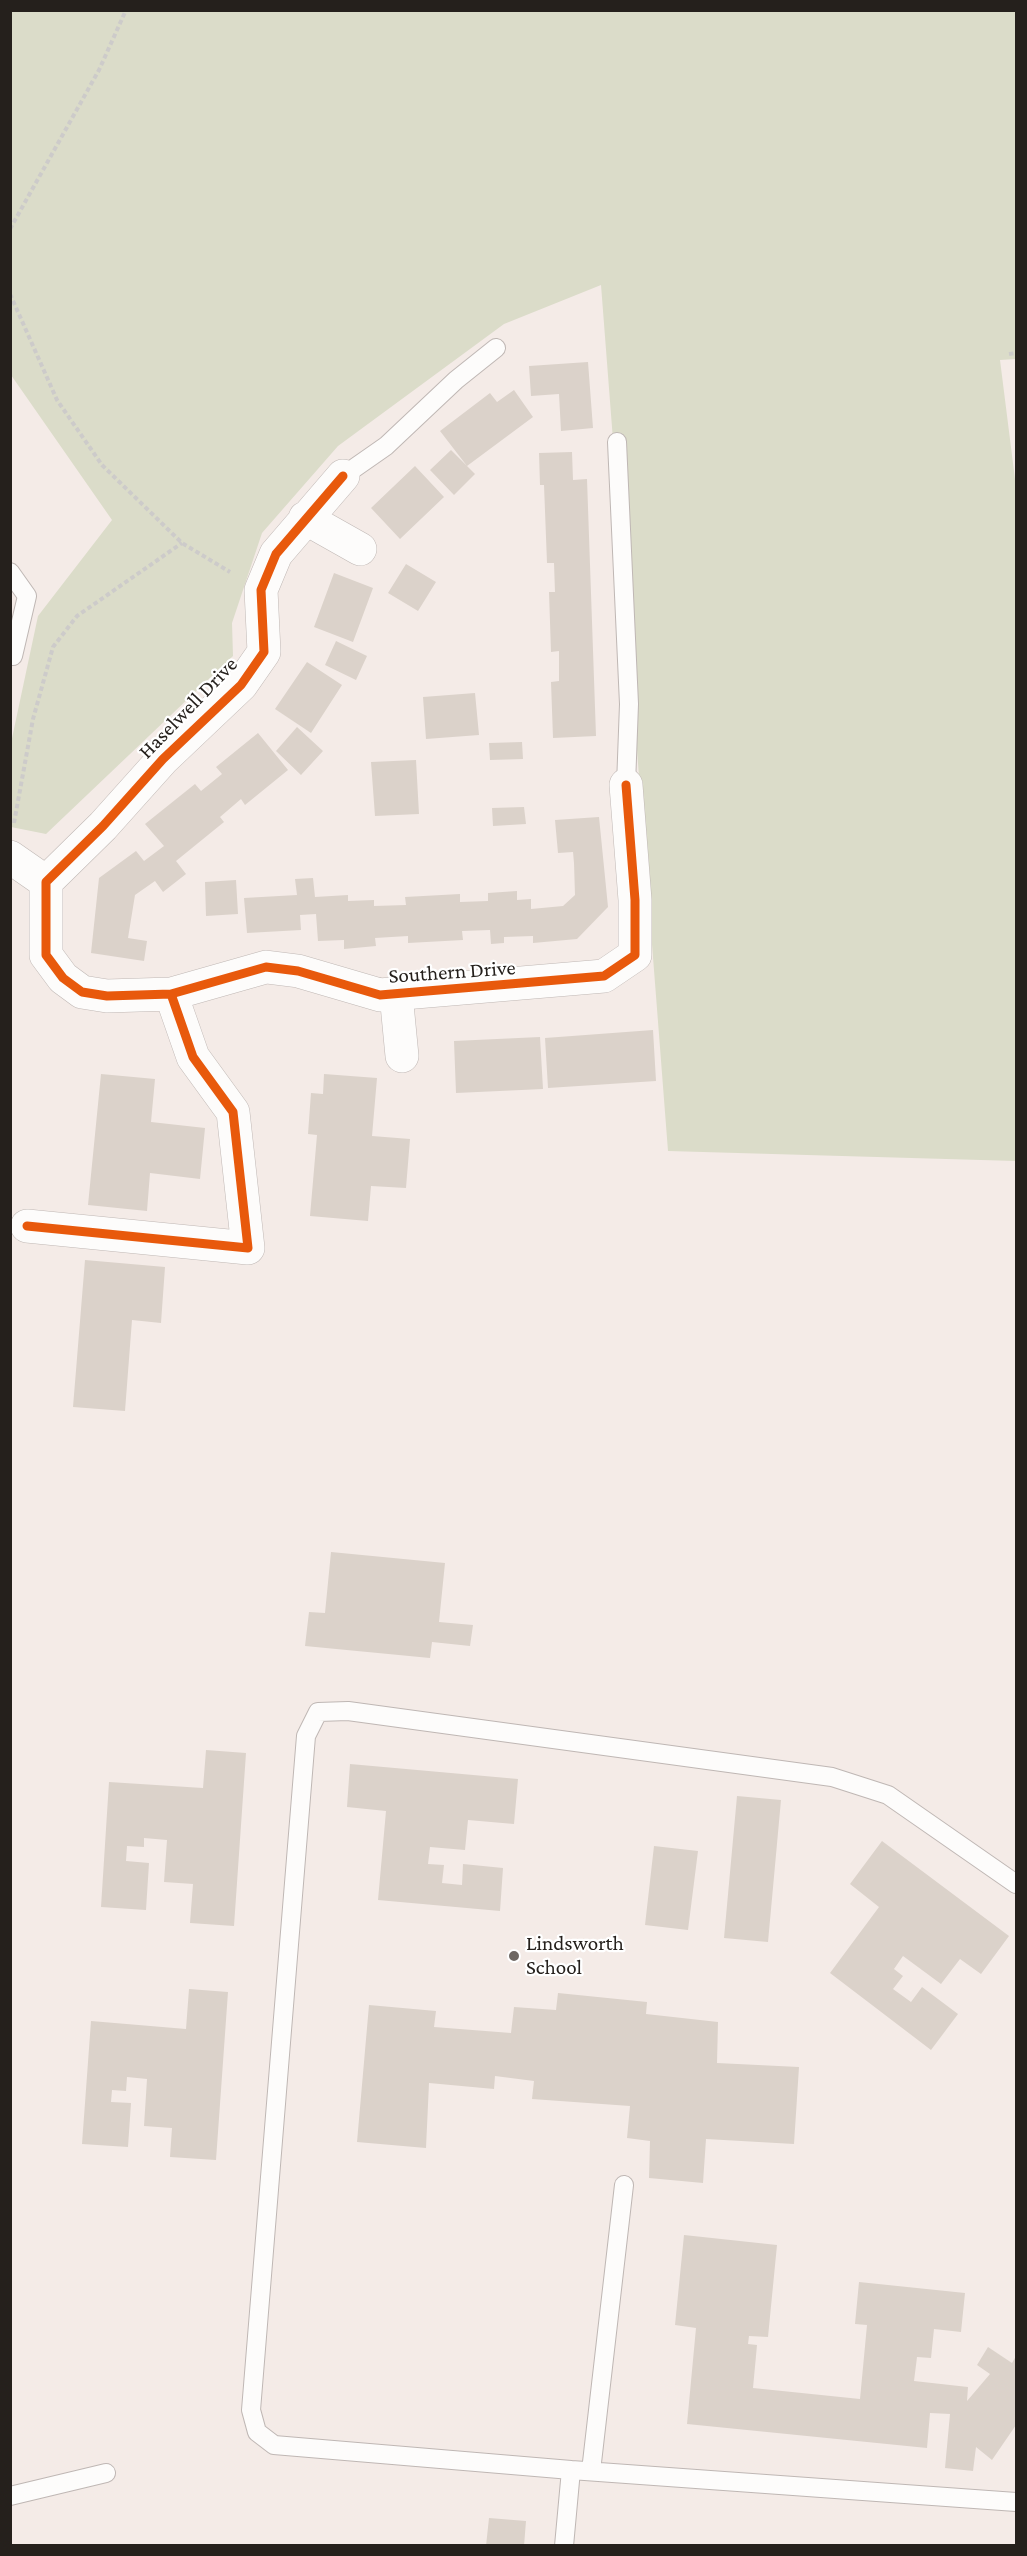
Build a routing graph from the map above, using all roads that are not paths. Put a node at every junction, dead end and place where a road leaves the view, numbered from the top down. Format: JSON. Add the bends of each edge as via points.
{"nodes":[{"id":1,"x":496,"y":348,"type":"dead end"},
{"id":2,"x":617,"y":442,"type":"dead end"},
{"id":3,"x":343,"y":476,"type":"joint"},
{"id":4,"x":305,"y":518,"type":"junction"},
{"id":5,"x":360,"y":549,"type":"dead end"},
{"id":6,"x":10,"y":572,"type":"edge"},
{"id":7,"x":13,"y":656,"type":"dead end"},
{"id":8,"x":627,"y":785,"type":"joint"},
{"id":9,"x":11,"y":857,"type":"edge"},
{"id":10,"x":46,"y":882,"type":"junction"},
{"id":11,"x":171,"y":994,"type":"junction"},
{"id":12,"x":396,"y":994,"type":"junction"},
{"id":13,"x":402,"y":1056,"type":"dead end"},
{"id":14,"x":27,"y":1226,"type":"dead end"},
{"id":15,"x":1017,"y":1884,"type":"edge"},
{"id":16,"x":624,"y":2185,"type":"dead end"},
{"id":17,"x":571,"y":2470,"type":"junction"},
{"id":18,"x":591,"y":2471,"type":"junction"},
{"id":19,"x":106,"y":2473,"type":"dead end"},
{"id":20,"x":10,"y":2496,"type":"edge"},
{"id":21,"x":1017,"y":2502,"type":"edge"},
{"id":22,"x":564,"y":2546,"type":"edge"}],
"edges":[{"from":1,"to":3,"type":"lane","via":[[470,367],[386,446]]},
{"from":2,"to":8,"type":"lane","via":[[629,704]]},
{"from":3,"to":4,"type":"street","name":"Haselwell Drive"},
{"from":4,"to":5,"type":"street"},
{"from":4,"to":10,"type":"street","name":"Haselwell Drive","via":[[276,554],[261,590],[264,652],[241,685],[163,759]]},
{"from":6,"to":7,"type":"lane","via":[[27,596]]},
{"from":8,"to":12,"type":"street","name":"Southern Drive","via":[[635,954],[604,976]]},
{"from":9,"to":10,"type":"street"},
{"from":10,"to":11,"type":"street","name":"Southern Drive","via":[[46,955],[63,978],[82,992],[107,996]]},
{"from":11,"to":12,"type":"street","name":"Southern Drive","via":[[266,967],[298,971],[380,995]]},
{"from":11,"to":14,"type":"street","via":[[193,1057],[233,1112],[248,1248]]},
{"from":12,"to":13,"type":"street","name":"Southern Drive"},
{"from":15,"to":17,"type":"lane","via":[[888,1795],[832,1777],[348,1711],[318,1712],[306,1736],[251,2410],[257,2432],[274,2445]]},
{"from":16,"to":18,"type":"lane"},
{"from":17,"to":18,"type":"lane"},
{"from":17,"to":22,"type":"lane"},
{"from":18,"to":21,"type":"lane"},
{"from":19,"to":20,"type":"lane"}]}
